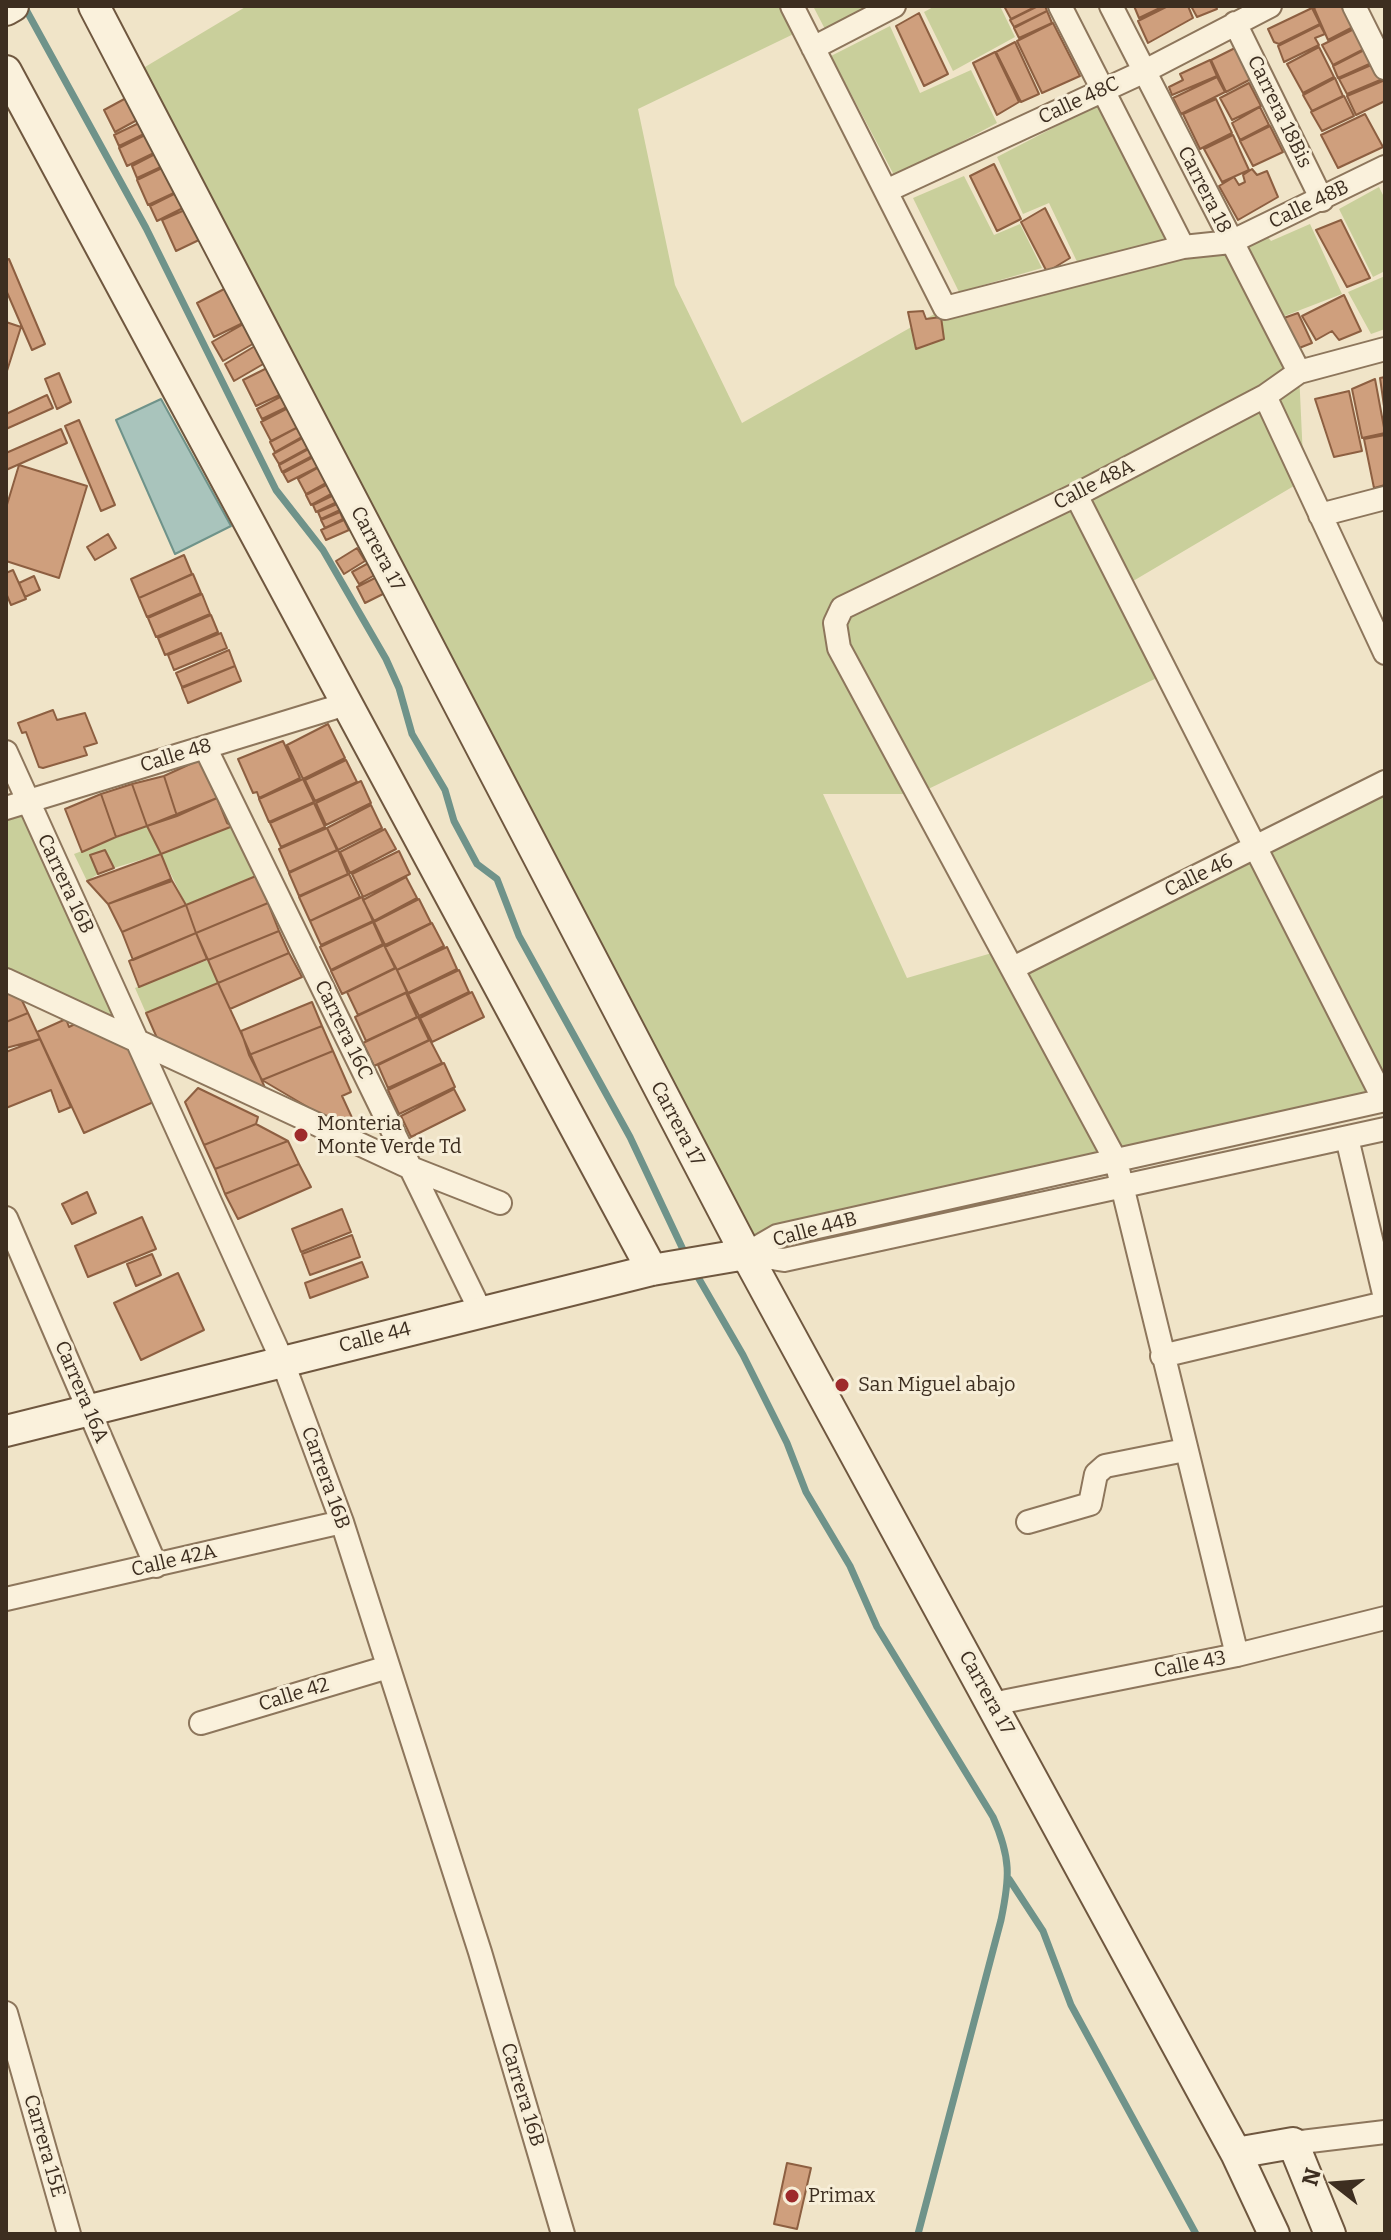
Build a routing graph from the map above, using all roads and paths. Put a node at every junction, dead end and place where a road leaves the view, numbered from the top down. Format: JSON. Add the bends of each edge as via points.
{"nodes":[{"id":1,"x":13,"y":6,"type":"edge"},
{"id":2,"x":94,"y":6,"type":"edge"},
{"id":3,"x":792,"y":6,"type":"edge"},
{"id":4,"x":894,"y":6,"type":"edge"},
{"id":5,"x":1060,"y":6,"type":"edge"},
{"id":6,"x":1111,"y":6,"type":"edge"},
{"id":7,"x":1270,"y":6,"type":"edge"},
{"id":8,"x":1354,"y":6,"type":"edge"},
{"id":9,"x":6,"y":10,"type":"edge"},
{"id":10,"x":1235,"y":23,"type":"junction"},
{"id":11,"x":813,"y":48,"type":"junction"},
{"id":12,"x":1385,"y":68,"type":"edge"},
{"id":13,"x":6,"y":71,"type":"edge"},
{"id":14,"x":1143,"y":72,"type":"junction"},
{"id":15,"x":1103,"y":90,"type":"junction"},
{"id":16,"x":1385,"y":167,"type":"edge"},
{"id":17,"x":886,"y":191,"type":"junction"},
{"id":18,"x":1322,"y":200,"type":"junction"},
{"id":19,"x":1231,"y":242,"type":"junction"},
{"id":20,"x":1183,"y":247,"type":"junction"},
{"id":21,"x":1385,"y":349,"type":"edge"},
{"id":22,"x":1299,"y":372,"type":"junction"},
{"id":23,"x":1265,"y":396,"type":"junction"},
{"id":24,"x":1076,"y":495,"type":"junction"},
{"id":25,"x":1385,"y":498,"type":"edge"},
{"id":26,"x":1320,"y":515,"type":"junction"},
{"id":27,"x":1382,"y":641,"type":"edge"},
{"id":28,"x":346,"y":704,"type":"junction"},
{"id":29,"x":205,"y":747,"type":"junction"},
{"id":30,"x":6,"y":752,"type":"edge"},
{"id":31,"x":1385,"y":782,"type":"edge"},
{"id":32,"x":16,"y":805,"type":"edge"},
{"id":33,"x":1256,"y":847,"type":"junction"},
{"id":34,"x":1013,"y":968,"type":"junction"},
{"id":35,"x":6,"y":980,"type":"edge"},
{"id":36,"x":137,"y":1038,"type":"junction"},
{"id":37,"x":1385,"y":1100,"type":"edge"},
{"id":38,"x":386,"y":1118,"type":"junction"},
{"id":39,"x":1385,"y":1129,"type":"edge"},
{"id":40,"x":346,"y":1136,"type":"junction"},
{"id":41,"x":1347,"y":1138,"type":"junction"},
{"id":42,"x":1116,"y":1161,"type":"junction"},
{"id":43,"x":411,"y":1168,"type":"junction"},
{"id":44,"x":1122,"y":1187,"type":"junction"},
{"id":45,"x":500,"y":1203,"type":"dead end"},
{"id":46,"x":822,"y":1226,"type":"junction"},
{"id":47,"x":9,"y":1231,"type":"edge"},
{"id":48,"x":828,"y":1250,"type":"junction"},
{"id":49,"x":746,"y":1254,"type":"junction"},
{"id":50,"x":657,"y":1269,"type":"junction"},
{"id":51,"x":1385,"y":1301,"type":"edge"},
{"id":52,"x":481,"y":1312,"type":"junction"},
{"id":53,"x":1162,"y":1356,"type":"junction"},
{"id":54,"x":282,"y":1360,"type":"junction"},
{"id":55,"x":90,"y":1412,"type":"junction"},
{"id":56,"x":6,"y":1431,"type":"edge"},
{"id":57,"x":1185,"y":1450,"type":"junction"},
{"id":58,"x":342,"y":1522,"type":"junction"},
{"id":59,"x":1028,"y":1522,"type":"dead end"},
{"id":60,"x":156,"y":1566,"type":"junction"},
{"id":61,"x":6,"y":1599,"type":"edge"},
{"id":62,"x":1385,"y":1618,"type":"edge"},
{"id":63,"x":1237,"y":1655,"type":"junction"},
{"id":64,"x":388,"y":1667,"type":"junction"},
{"id":65,"x":992,"y":1704,"type":"junction"},
{"id":66,"x":201,"y":1723,"type":"dead end"},
{"id":67,"x":6,"y":2013,"type":"edge"},
{"id":68,"x":1385,"y":2132,"type":"edge"},
{"id":69,"x":1293,"y":2143,"type":"junction"},
{"id":70,"x":1236,"y":2153,"type":"junction"},
{"id":71,"x":69,"y":2234,"type":"edge"},
{"id":72,"x":563,"y":2234,"type":"edge"},
{"id":73,"x":1274,"y":2234,"type":"edge"},
{"id":74,"x":1330,"y":2234,"type":"edge"}],
"edges":[{"from":1,"to":9,"type":"street"},
{"from":2,"to":49,"type":"street","name":"Carrera 17"},
{"from":3,"to":11,"type":"street"},
{"from":4,"to":11,"type":"street"},
{"from":5,"to":15,"type":"street"},
{"from":6,"to":14,"type":"street","name":"Carrera 18"},
{"from":7,"to":10,"type":"street","name":"Calle 48C"},
{"from":8,"to":12,"type":"street"},
{"from":10,"to":14,"type":"street","name":"Calle 48C"},
{"from":10,"to":18,"type":"street","name":"Carrera 18Bis"},
{"from":11,"to":17,"type":"street"},
{"from":13,"to":28,"type":"street"},
{"from":14,"to":15,"type":"street","name":"Calle 48C"},
{"from":14,"to":19,"type":"street","name":"Carrera 18"},
{"from":15,"to":17,"type":"street","name":"Calle 48C"},
{"from":15,"to":20,"type":"street"},
{"from":16,"to":18,"type":"street","name":"Calle 48B"},
{"from":17,"to":20,"type":"street","name":"Calle 48B","via":[[945,308]]},
{"from":18,"to":19,"type":"street","name":"Calle 48B"},
{"from":19,"to":20,"type":"street","name":"Calle 48B"},
{"from":19,"to":22,"type":"street","name":"Carrera 18"},
{"from":21,"to":22,"type":"street","name":"Calle 48A"},
{"from":22,"to":23,"type":"street","name":"Calle 48A"},
{"from":23,"to":24,"type":"street","name":"Calle 48A"},
{"from":23,"to":26,"type":"street"},
{"from":24,"to":33,"type":"street"},
{"from":24,"to":34,"type":"street","name":"Calle 48A","via":[[842,608],[835,623],[839,648]]},
{"from":25,"to":26,"type":"street"},
{"from":26,"to":27,"type":"street"},
{"from":28,"to":29,"type":"street","name":"Calle 48"},
{"from":28,"to":50,"type":"street"},
{"from":29,"to":32,"type":"street","name":"Calle 48"},
{"from":29,"to":38,"type":"street","name":"Carrera 16C"},
{"from":30,"to":32,"type":"street","name":"Carrera 16B"},
{"from":31,"to":33,"type":"street","name":"Calle 46"},
{"from":32,"to":36,"type":"street","name":"Carrera 16B"},
{"from":33,"to":34,"type":"street","name":"Calle 46"},
{"from":33,"to":37,"type":"street"},
{"from":34,"to":42,"type":"street"},
{"from":35,"to":36,"type":"street"},
{"from":36,"to":40,"type":"street"},
{"from":36,"to":54,"type":"street","name":"Carrera 16B"},
{"from":37,"to":42,"type":"street","name":"Calle 44B"},
{"from":38,"to":40,"type":"street"},
{"from":38,"to":43,"type":"street","name":"Carrera 16C"},
{"from":39,"to":41,"type":"street","name":"Calle 44B"},
{"from":40,"to":43,"type":"street"},
{"from":41,"to":44,"type":"street","name":"Calle 44B"},
{"from":41,"to":51,"type":"street"},
{"from":42,"to":44,"type":"street"},
{"from":42,"to":46,"type":"street","name":"Calle 44B"},
{"from":43,"to":45,"type":"street"},
{"from":43,"to":52,"type":"street","name":"Carrera 16C"},
{"from":44,"to":48,"type":"street","name":"Calle 44B"},
{"from":44,"to":53,"type":"street"},
{"from":46,"to":48,"type":"street"},
{"from":46,"to":49,"type":"street","name":"Calle 44B","via":[[777,1236]]},
{"from":47,"to":55,"type":"street","name":"Carrera 16A"},
{"from":48,"to":49,"type":"street","name":"Calle 44B","via":[[784,1260]]},
{"from":49,"to":50,"type":"street","name":"Calle 44"},
{"from":49,"to":65,"type":"street","name":"Carrera 17"},
{"from":50,"to":52,"type":"street","name":"Calle 44"},
{"from":51,"to":53,"type":"street"},
{"from":52,"to":54,"type":"street","name":"Calle 44"},
{"from":53,"to":57,"type":"street"},
{"from":54,"to":55,"type":"street","name":"Calle 44"},
{"from":54,"to":58,"type":"street","name":"Carrera 16B"},
{"from":55,"to":56,"type":"street","name":"Calle 44"},
{"from":55,"to":60,"type":"street","name":"Carrera 16A"},
{"from":57,"to":59,"type":"street","via":[[1105,1466],[1096,1474],[1090,1504]]},
{"from":57,"to":63,"type":"street"},
{"from":58,"to":60,"type":"street","name":"Calle 42A"},
{"from":58,"to":64,"type":"street","name":"Carrera 16B"},
{"from":60,"to":61,"type":"street","name":"Calle 42A"},
{"from":62,"to":63,"type":"street","name":"Calle 43"},
{"from":63,"to":65,"type":"street","name":"Calle 43"},
{"from":64,"to":66,"type":"street","name":"Calle 42"},
{"from":64,"to":72,"type":"street","name":"Carrera 16B"},
{"from":65,"to":70,"type":"street","name":"Carrera 17"},
{"from":67,"to":71,"type":"street","name":"Carrera 15E"},
{"from":68,"to":69,"type":"street"},
{"from":69,"to":70,"type":"street"},
{"from":69,"to":74,"type":"street"},
{"from":70,"to":73,"type":"street","name":"Carrera 17"}]}
